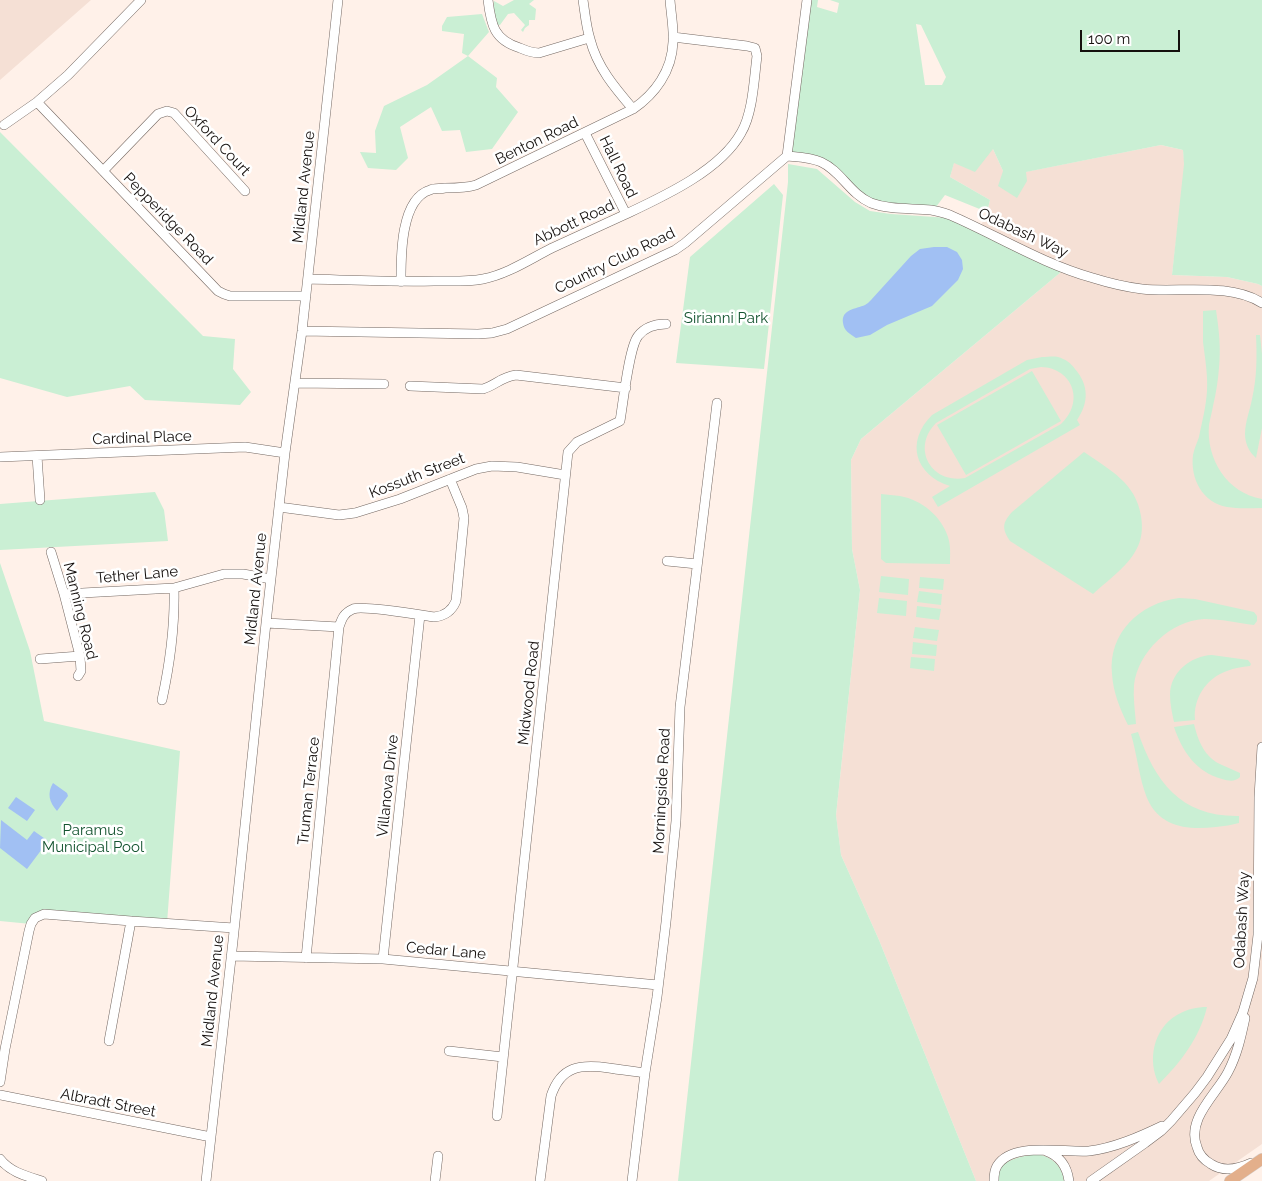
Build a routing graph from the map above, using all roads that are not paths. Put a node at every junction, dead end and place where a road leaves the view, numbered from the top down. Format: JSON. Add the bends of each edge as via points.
{"nodes":[{"id":1,"x":141,"y":0,"type":"edge"},
{"id":2,"x":338,"y":0,"type":"edge"},
{"id":3,"x":488,"y":0,"type":"edge"},
{"id":4,"x":583,"y":0,"type":"edge"},
{"id":5,"x":670,"y":0,"type":"edge"},
{"id":6,"x":806,"y":0,"type":"edge"},
{"id":7,"x":673,"y":37,"type":"junction"},
{"id":8,"x":589,"y":38,"type":"junction"},
{"id":9,"x":37,"y":102,"type":"junction"},
{"id":10,"x":633,"y":110,"type":"junction"},
{"id":11,"x":4,"y":125,"type":"dead end"},
{"id":12,"x":585,"y":133,"type":"junction"},
{"id":13,"x":787,"y":156,"type":"junction"},
{"id":14,"x":103,"y":171,"type":"junction"},
{"id":15,"x":245,"y":192,"type":"dead end"},
{"id":16,"x":626,"y":214,"type":"junction"},
{"id":17,"x":308,"y":279,"type":"junction"},
{"id":18,"x":401,"y":282,"type":"junction"},
{"id":19,"x":306,"y":296,"type":"junction"},
{"id":20,"x":1262,"y":303,"type":"edge"},
{"id":21,"x":666,"y":324,"type":"dead end"},
{"id":22,"x":302,"y":331,"type":"junction"},
{"id":23,"x":295,"y":383,"type":"junction"},
{"id":24,"x":384,"y":384,"type":"dead end"},
{"id":25,"x":410,"y":386,"type":"dead end"},
{"id":26,"x":626,"y":388,"type":"junction"},
{"id":27,"x":717,"y":403,"type":"dead end"},
{"id":28,"x":285,"y":453,"type":"junction"},
{"id":29,"x":37,"y":456,"type":"junction"},
{"id":30,"x":0,"y":457,"type":"edge"},
{"id":31,"x":565,"y":476,"type":"junction"},
{"id":32,"x":450,"y":479,"type":"junction"},
{"id":33,"x":40,"y":500,"type":"dead end"},
{"id":34,"x":279,"y":506,"type":"junction"},
{"id":35,"x":51,"y":552,"type":"dead end"},
{"id":36,"x":667,"y":561,"type":"dead end"},
{"id":37,"x":697,"y":564,"type":"junction"},
{"id":38,"x":271,"y":579,"type":"junction"},
{"id":39,"x":174,"y":588,"type":"junction"},
{"id":40,"x":64,"y":594,"type":"junction"},
{"id":41,"x":420,"y":615,"type":"junction"},
{"id":42,"x":266,"y":623,"type":"junction"},
{"id":43,"x":339,"y":627,"type":"junction"},
{"id":44,"x":80,"y":656,"type":"junction"},
{"id":45,"x":40,"y":659,"type":"dead end"},
{"id":46,"x":78,"y":676,"type":"dead end"},
{"id":47,"x":162,"y":700,"type":"dead end"},
{"id":48,"x":1262,"y":747,"type":"edge"},
{"id":49,"x":130,"y":921,"type":"junction"},
{"id":50,"x":234,"y":928,"type":"junction"},
{"id":51,"x":231,"y":956,"type":"junction"},
{"id":52,"x":306,"y":958,"type":"junction"},
{"id":53,"x":383,"y":960,"type":"junction"},
{"id":54,"x":512,"y":971,"type":"junction"},
{"id":55,"x":1253,"y":978,"type":"junction"},
{"id":56,"x":658,"y":986,"type":"junction"},
{"id":57,"x":109,"y":1041,"type":"dead end"},
{"id":58,"x":449,"y":1051,"type":"dead end"},
{"id":59,"x":504,"y":1057,"type":"junction"},
{"id":60,"x":645,"y":1073,"type":"junction"},
{"id":61,"x":0,"y":1082,"type":"edge"},
{"id":62,"x":0,"y":1095,"type":"edge"},
{"id":63,"x":497,"y":1116,"type":"dead end"},
{"id":64,"x":1171,"y":1121,"type":"junction"},
{"id":65,"x":211,"y":1137,"type":"junction"},
{"id":66,"x":1040,"y":1150,"type":"junction"},
{"id":67,"x":438,"y":1156,"type":"dead end"},
{"id":68,"x":1262,"y":1158,"type":"edge"},
{"id":69,"x":0,"y":1159,"type":"edge"},
{"id":70,"x":42,"y":1181,"type":"edge"},
{"id":71,"x":206,"y":1181,"type":"edge"},
{"id":72,"x":435,"y":1181,"type":"edge"},
{"id":73,"x":540,"y":1181,"type":"edge"},
{"id":74,"x":632,"y":1181,"type":"edge"},
{"id":75,"x":994,"y":1181,"type":"edge"},
{"id":76,"x":1069,"y":1181,"type":"edge"},
{"id":77,"x":1091,"y":1181,"type":"edge"},
{"id":78,"x":1230,"y":1181,"type":"edge"}],
"edges":[{"from":1,"to":9,"type":"street"},
{"from":2,"to":17,"type":"street","name":"Midland Avenue"},
{"from":3,"to":8,"type":"street","via":[[494,29],[512,46],[539,53]]},
{"from":4,"to":8,"type":"street"},
{"from":5,"to":7,"type":"street","name":"Benton Road"},
{"from":6,"to":13,"type":"street"},
{"from":7,"to":10,"type":"street","name":"Benton Road","via":[[669,63],[661,81],[651,95]]},
{"from":7,"to":16,"type":"street","name":"Abbott Road","via":[[755,48],[757,56],[749,114],[735,142],[701,174]]},
{"from":8,"to":10,"type":"street","via":[[602,70]]},
{"from":9,"to":11,"type":"street"},
{"from":9,"to":14,"type":"street","name":"Pepperidge Road"},
{"from":10,"to":12,"type":"street","name":"Benton Road"},
{"from":12,"to":16,"type":"street","name":"Hall Road"},
{"from":12,"to":18,"type":"street","name":"Benton Road","via":[[476,185],[431,189],[422,194],[403,233]]},
{"from":13,"to":20,"type":"street","name":"Odabash Way","via":[[822,162],[869,202],[950,215],[1049,262],[1092,278],[1142,289],[1229,292]]},
{"from":13,"to":22,"type":"street","name":"Country Club Road","via":[[675,250],[507,329],[478,334]]},
{"from":14,"to":15,"type":"street","name":"Oxford Court","via":[[158,114],[167,111],[174,113]]},
{"from":14,"to":19,"type":"street","name":"Pepperidge Road","via":[[218,291],[230,296]]},
{"from":16,"to":18,"type":"street","name":"Abbott Road","via":[[496,275],[472,280]]},
{"from":17,"to":18,"type":"street","name":"Abbott Road"},
{"from":17,"to":19,"type":"street","name":"Midland Avenue"},
{"from":19,"to":22,"type":"street","name":"Midland Avenue"},
{"from":21,"to":26,"type":"street","name":"Midwood Road","via":[[648,328],[636,337]]},
{"from":22,"to":23,"type":"street","name":"Midland Avenue"},
{"from":23,"to":24,"type":"street"},
{"from":23,"to":28,"type":"street","name":"Midland Avenue"},
{"from":25,"to":26,"type":"street","via":[[483,389],[502,378],[516,375]]},
{"from":26,"to":31,"type":"street","name":"Midwood Road","via":[[620,421],[577,442],[568,452]]},
{"from":27,"to":37,"type":"street","name":"Morningside Road"},
{"from":28,"to":29,"type":"street","name":"Cardinal Place","via":[[244,448]]},
{"from":28,"to":34,"type":"street","name":"Midland Avenue"},
{"from":29,"to":30,"type":"street","name":"Cardinal Place"},
{"from":29,"to":33,"type":"street"},
{"from":31,"to":32,"type":"street","name":"Kossuth Street","via":[[517,466],[492,466]]},
{"from":31,"to":54,"type":"street","name":"Midwood Road"},
{"from":32,"to":34,"type":"street","name":"Kossuth Street","via":[[355,513],[339,515]]},
{"from":32,"to":41,"type":"street","via":[[464,518],[456,601],[450,611],[440,617]]},
{"from":34,"to":38,"type":"street","name":"Midland Avenue"},
{"from":35,"to":40,"type":"street","name":"Manning Road"},
{"from":36,"to":37,"type":"street"},
{"from":37,"to":56,"type":"street","name":"Morningside Road","via":[[680,706],[676,821]]},
{"from":38,"to":39,"type":"street","name":"Tether Lane","via":[[224,574]]},
{"from":38,"to":42,"type":"street","name":"Midland Avenue"},
{"from":39,"to":40,"type":"street","name":"Tether Lane"},
{"from":39,"to":47,"type":"street","via":[[173,634]]},
{"from":40,"to":44,"type":"street","name":"Manning Road"},
{"from":41,"to":43,"type":"street","via":[[354,608],[342,616]]},
{"from":41,"to":53,"type":"street","name":"Villanova Drive"},
{"from":42,"to":43,"type":"street"},
{"from":42,"to":50,"type":"street","name":"Midland Avenue"},
{"from":43,"to":52,"type":"street","name":"Truman Terrace"},
{"from":44,"to":45,"type":"street"},
{"from":44,"to":46,"type":"street","name":"Manning Road"},
{"from":48,"to":55,"type":"street","name":"Odabash Way","via":[[1258,934]]},
{"from":49,"to":50,"type":"street"},
{"from":49,"to":57,"type":"street"},
{"from":49,"to":61,"type":"street","via":[[56,914],[35,918],[29,931]]},
{"from":50,"to":51,"type":"street","name":"Midland Avenue"},
{"from":51,"to":52,"type":"street","name":"Cedar Lane"},
{"from":51,"to":65,"type":"street","name":"Midland Avenue"},
{"from":52,"to":53,"type":"street","name":"Cedar Lane"},
{"from":53,"to":54,"type":"street","name":"Cedar Lane"},
{"from":54,"to":56,"type":"street","name":"Cedar Lane"},
{"from":54,"to":59,"type":"street","name":"Midwood Road"},
{"from":55,"to":64,"type":"street","name":"Odabash Way","via":[[1231,1039],[1207,1078]]},
{"from":55,"to":68,"type":"street","via":[[1234,1058],[1200,1114],[1194,1127],[1194,1141],[1198,1152],[1216,1167],[1243,1167]]},
{"from":56,"to":60,"type":"street","name":"Morningside Road"},
{"from":58,"to":59,"type":"street"},
{"from":59,"to":63,"type":"street","name":"Midwood Road"},
{"from":60,"to":73,"type":"street","via":[[585,1066],[563,1076],[551,1096]]},
{"from":60,"to":74,"type":"street","name":"Morningside Road"},
{"from":62,"to":65,"type":"street","name":"Albradt Street"},
{"from":64,"to":66,"type":"street","via":[[1128,1140],[1089,1151]]},
{"from":64,"to":77,"type":"street","name":"Odabash Way"},
{"from":65,"to":71,"type":"street","name":"Midland Avenue"},
{"from":66,"to":75,"type":"street","via":[[1012,1154],[1003,1159],[994,1172]]},
{"from":66,"to":76,"type":"street","via":[[1061,1161]]},
{"from":67,"to":72,"type":"street"},
{"from":68,"to":78,"type":"main road"},
{"from":69,"to":70,"type":"street","via":[[15,1172]]}]}
